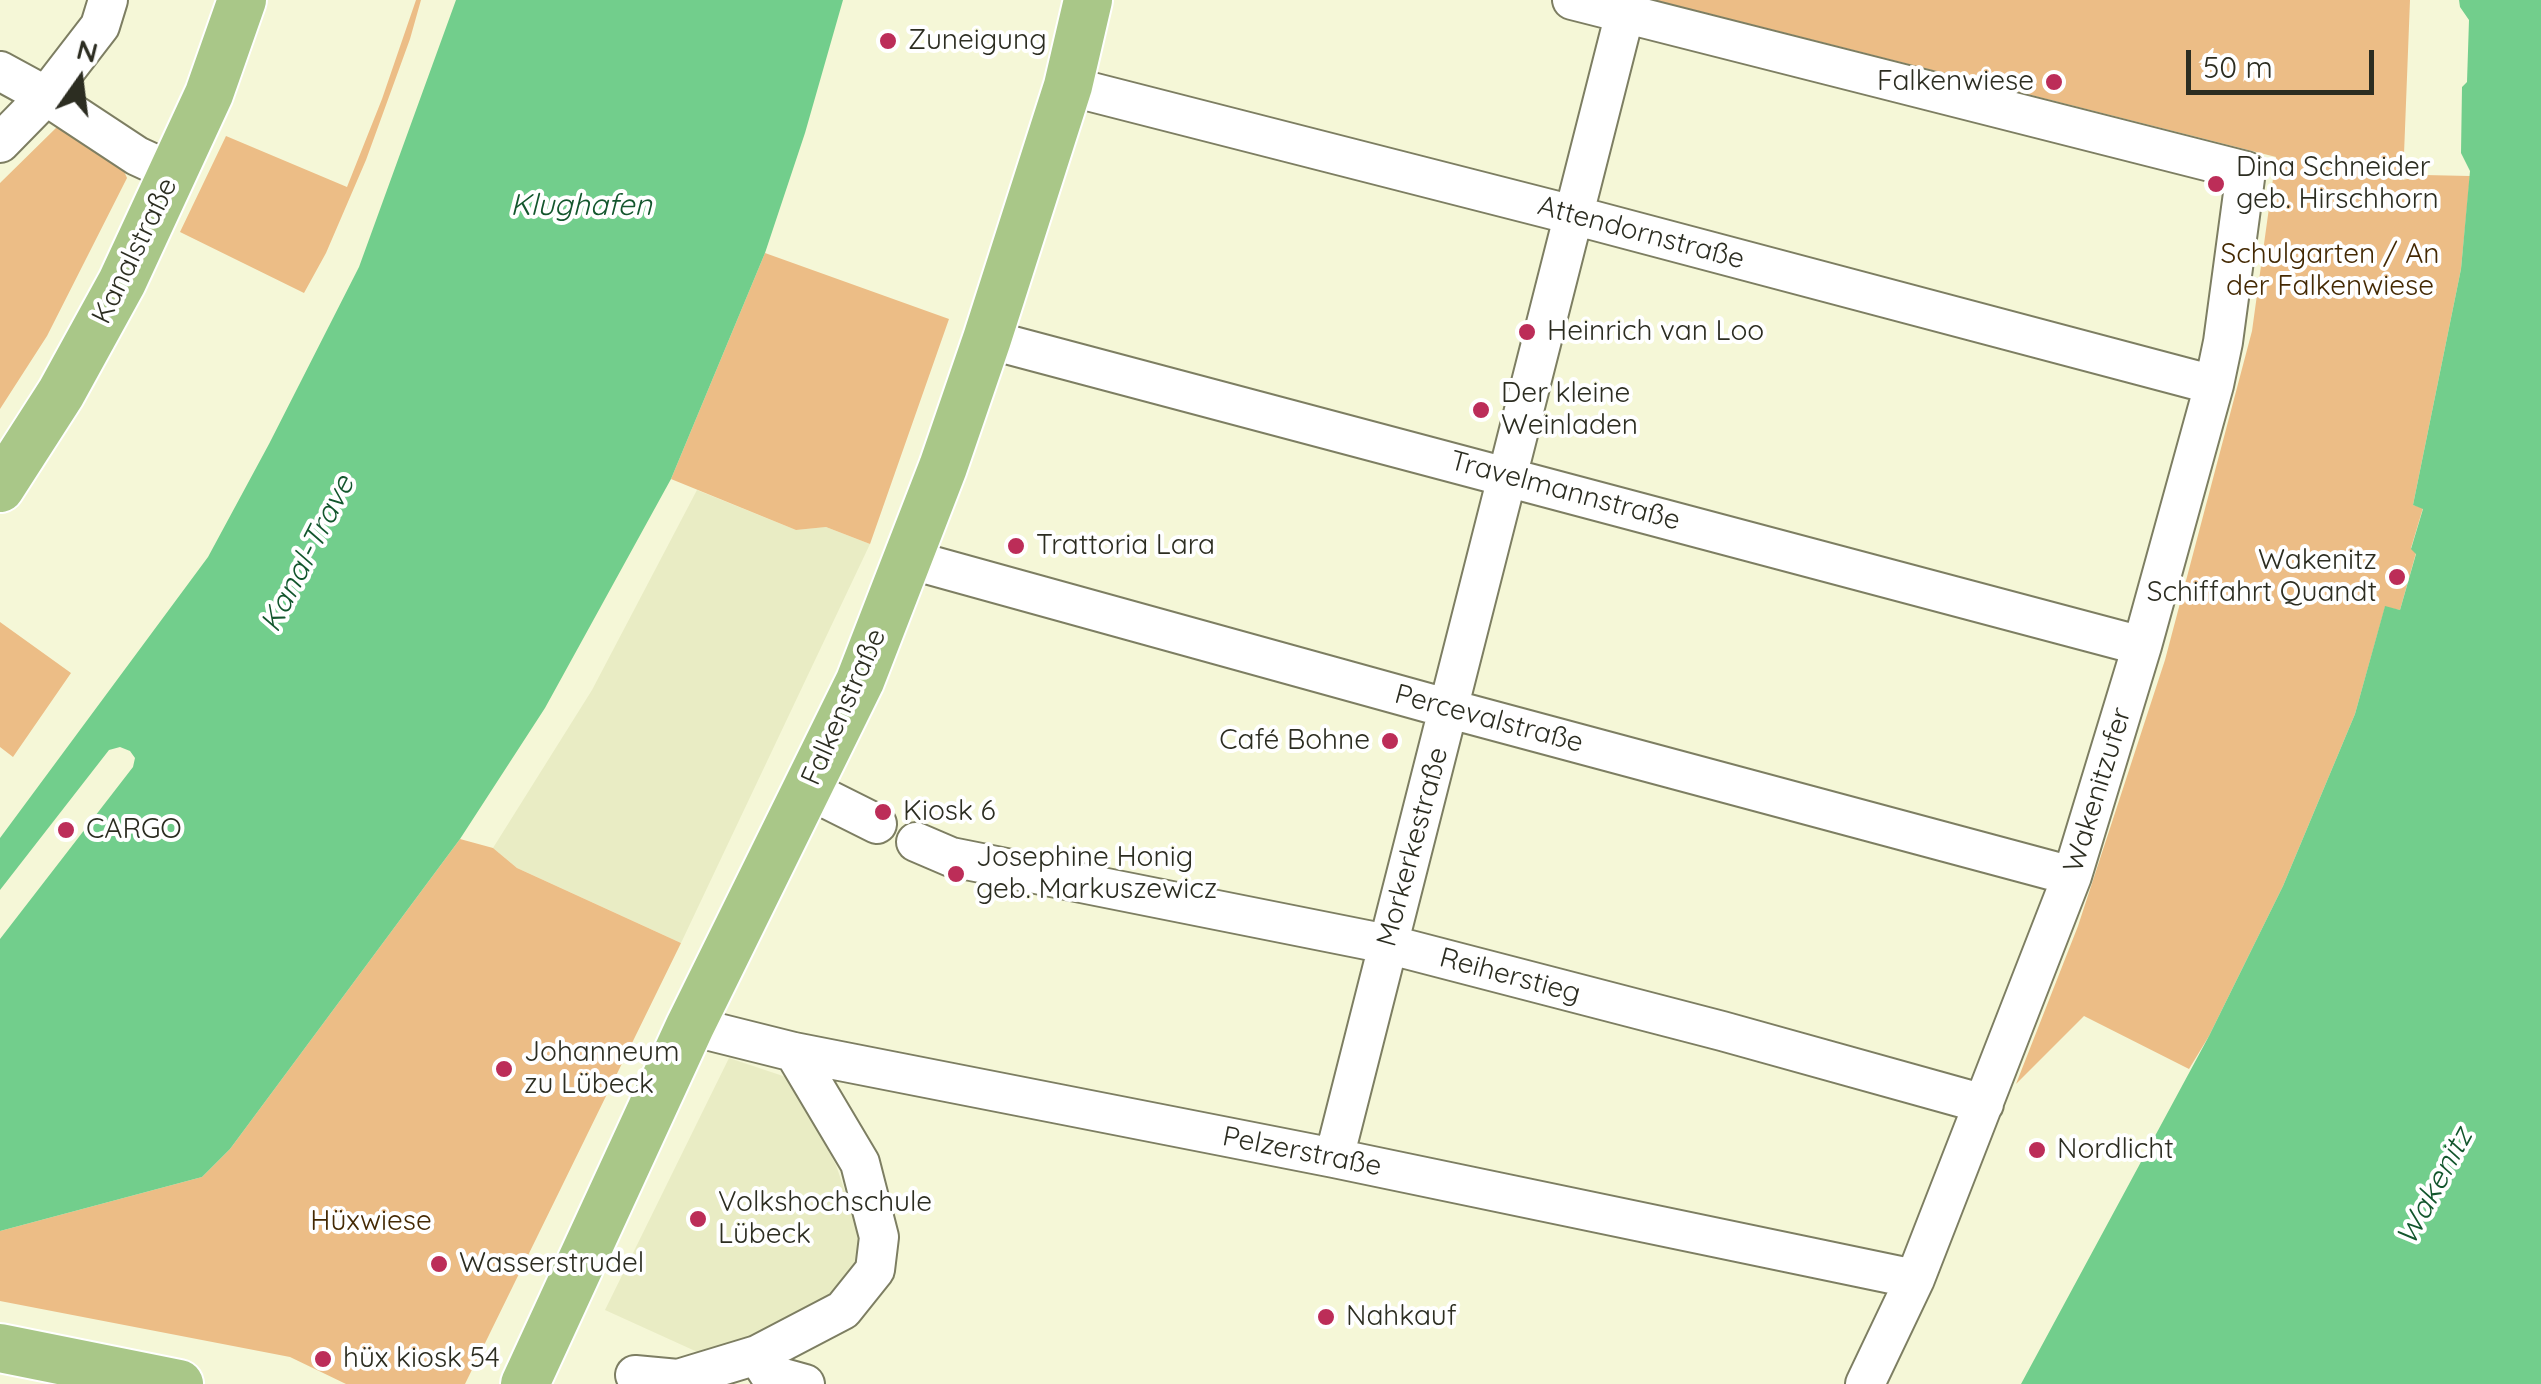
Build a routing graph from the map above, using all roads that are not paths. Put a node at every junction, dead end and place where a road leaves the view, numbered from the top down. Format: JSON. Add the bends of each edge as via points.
{"nodes":[{"id":1,"x":108,"y":0,"type":"edge"},
{"id":2,"x":242,"y":0,"type":"edge"},
{"id":3,"x":1088,"y":0,"type":"edge"},
{"id":4,"x":1572,"y":0,"type":"edge"},
{"id":5,"x":1625,"y":13,"type":"junction"},
{"id":6,"x":0,"y":71,"type":"edge"},
{"id":7,"x":1068,"y":86,"type":"junction"},
{"id":8,"x":46,"y":96,"type":"junction"},
{"id":9,"x":0,"y":143,"type":"edge"},
{"id":10,"x":174,"y":173,"type":"junction"},
{"id":11,"x":1573,"y":215,"type":"junction"},
{"id":12,"x":988,"y":340,"type":"junction"},
{"id":13,"x":2214,"y":385,"type":"junction"},
{"id":14,"x":1506,"y":475,"type":"junction"},
{"id":15,"x":0,"y":488,"type":"edge"},
{"id":16,"x":908,"y":559,"type":"junction"},
{"id":17,"x":2142,"y":646,"type":"junction"},
{"id":18,"x":1450,"y":709,"type":"junction"},
{"id":19,"x":807,"y":789,"type":"junction"},
{"id":20,"x":877,"y":824,"type":"dead end"},
{"id":21,"x":916,"y":842,"type":"dead end"},
{"id":22,"x":2072,"y":876,"type":"junction"},
{"id":23,"x":1387,"y":944,"type":"junction"},
{"id":24,"x":690,"y":1026,"type":"junction"},
{"id":25,"x":794,"y":1052,"type":"junction"},
{"id":26,"x":1984,"y":1104,"type":"junction"},
{"id":27,"x":1334,"y":1158,"type":"junction"},
{"id":28,"x":1915,"y":1279,"type":"junction"},
{"id":29,"x":0,"y":1348,"type":"edge"},
{"id":30,"x":757,"y":1355,"type":"junction"},
{"id":31,"x":635,"y":1375,"type":"dead end"},
{"id":32,"x":179,"y":1384,"type":"edge"},
{"id":33,"x":525,"y":1384,"type":"edge"},
{"id":34,"x":804,"y":1384,"type":"edge"},
{"id":35,"x":1865,"y":1384,"type":"edge"}],
"edges":[{"from":1,"to":8,"type":"street","via":[[100,26]]},
{"from":2,"to":10,"type":"main road","name":"Kanalstraße"},
{"from":3,"to":7,"type":"main road","name":"Falkenstraße"},
{"from":4,"to":5,"type":"street"},
{"from":5,"to":11,"type":"street","name":"Morkerkestraße"},
{"from":5,"to":13,"type":"street","name":"Wakenitzufer","via":[[2246,171]]},
{"from":6,"to":8,"type":"street"},
{"from":7,"to":11,"type":"street","name":"Attendornstraße"},
{"from":7,"to":12,"type":"main road","name":"Falkenstraße"},
{"from":8,"to":9,"type":"street"},
{"from":8,"to":10,"type":"street"},
{"from":10,"to":15,"type":"main road","name":"Kanalstraße","via":[[61,393]]},
{"from":11,"to":13,"type":"street","name":"Attendornstraße"},
{"from":11,"to":14,"type":"street","name":"Morkerkestraße"},
{"from":12,"to":14,"type":"street","name":"Travelmannstraße"},
{"from":12,"to":16,"type":"main road","name":"Falkenstraße"},
{"from":13,"to":17,"type":"street","name":"Wakenitzufer"},
{"from":14,"to":17,"type":"street","name":"Travelmannstraße"},
{"from":14,"to":18,"type":"street","name":"Morkerkestraße"},
{"from":16,"to":18,"type":"street","name":"Percevalstraße"},
{"from":16,"to":19,"type":"main road","name":"Falkenstraße","via":[[860,681]]},
{"from":17,"to":22,"type":"street","name":"Wakenitzufer"},
{"from":18,"to":22,"type":"street","name":"Percevalstraße"},
{"from":18,"to":23,"type":"street","name":"Morkerkestraße"},
{"from":19,"to":20,"type":"street"},
{"from":19,"to":24,"type":"main road","name":"Falkenstraße"},
{"from":21,"to":23,"type":"street","name":"Reiherstieg","via":[[951,857]]},
{"from":22,"to":26,"type":"street","name":"Wakenitzufer"},
{"from":23,"to":26,"type":"street","name":"Reiherstieg"},
{"from":23,"to":27,"type":"street","name":"Morkerkestraße"},
{"from":24,"to":25,"type":"street","name":"Pelzerstraße"},
{"from":24,"to":33,"type":"main road","name":"Falkenstraße"},
{"from":25,"to":27,"type":"street","name":"Pelzerstraße"},
{"from":25,"to":30,"type":"street","via":[[860,1163],[878,1237],[875,1270],[843,1310]]},
{"from":26,"to":28,"type":"street","name":"Wakenitzufer"},
{"from":27,"to":28,"type":"street","name":"Pelzerstraße"},
{"from":28,"to":35,"type":"street","name":"Wakenitzufer"},
{"from":29,"to":32,"type":"main road"},
{"from":30,"to":31,"type":"street","via":[[678,1379]]},
{"from":30,"to":34,"type":"street","via":[[769,1374]]}]}
